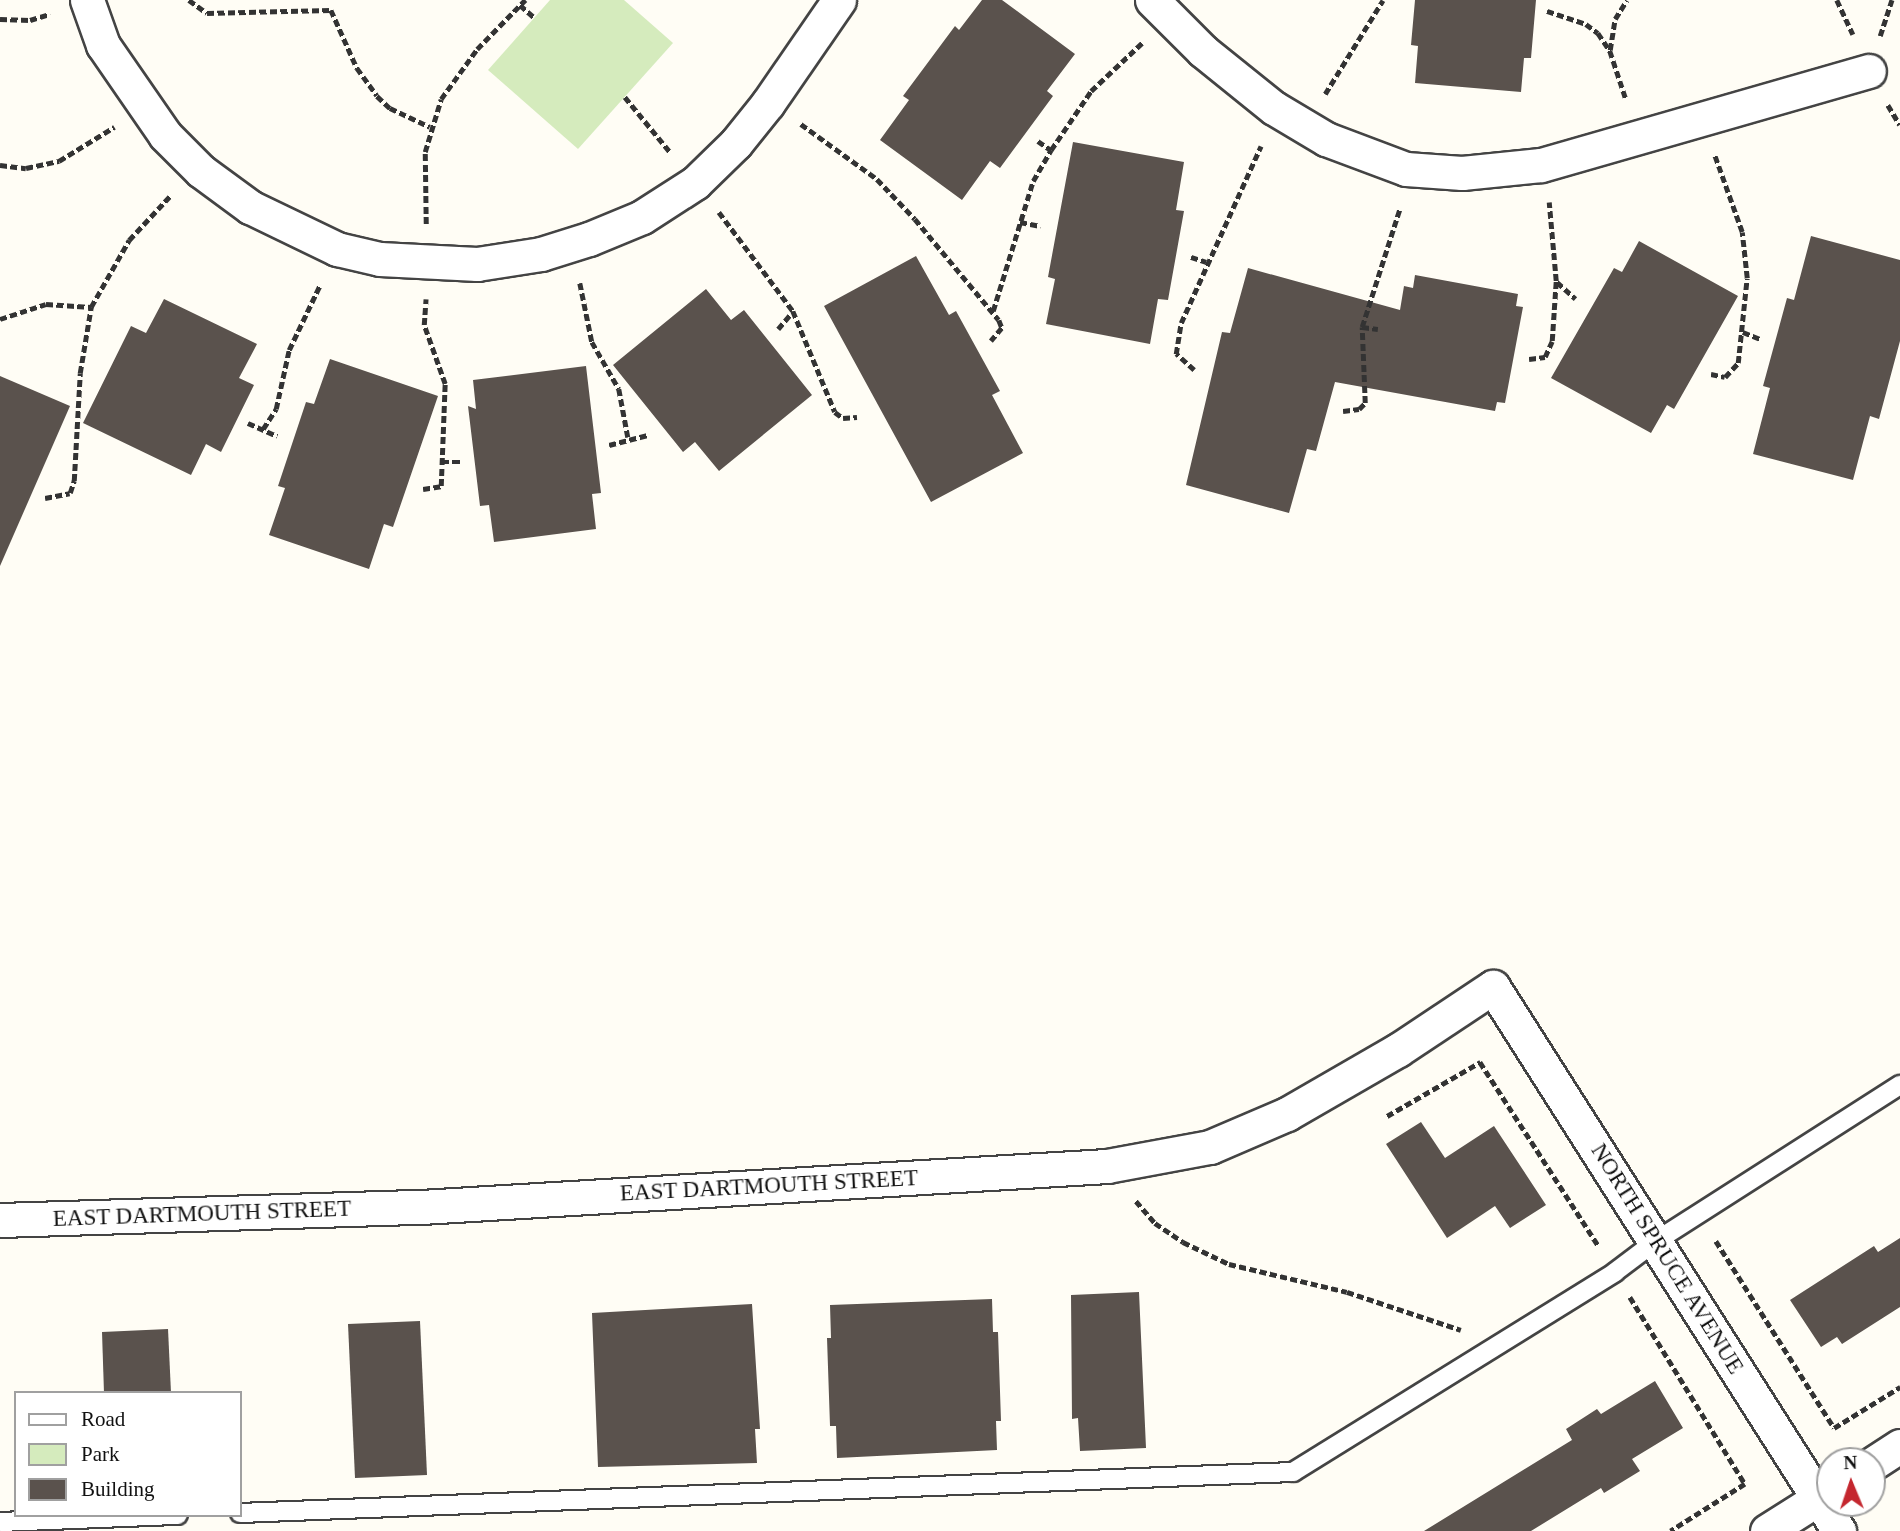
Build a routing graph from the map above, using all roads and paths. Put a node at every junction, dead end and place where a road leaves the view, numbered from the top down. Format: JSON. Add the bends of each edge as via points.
{"nodes":[{"id":1,"x":189,"y":0,"type":"edge"},
{"id":2,"x":525,"y":0,"type":"edge"},
{"id":3,"x":839,"y":0,"type":"edge"},
{"id":4,"x":1383,"y":0,"type":"edge"},
{"id":5,"x":1627,"y":0,"type":"edge"},
{"id":6,"x":87,"y":1,"type":"edge"},
{"id":7,"x":520,"y":5,"type":"junction"},
{"id":8,"x":1161,"y":9,"type":"edge"},
{"id":9,"x":1547,"y":11,"type":"dead end"},
{"id":10,"x":534,"y":17,"type":"dead end"},
{"id":11,"x":0,"y":19,"type":"edge"},
{"id":12,"x":1610,"y":51,"type":"junction"},
{"id":13,"x":1869,"y":71,"type":"dead end"},
{"id":14,"x":625,"y":97,"type":"dead end"},
{"id":15,"x":768,"y":103,"type":"junction"},
{"id":16,"x":144,"y":107,"type":"junction"},
{"id":17,"x":1294,"y":120,"type":"junction"},
{"id":18,"x":1703,"y":120,"type":"junction"},
{"id":19,"x":429,"y":127,"type":"junction"},
{"id":20,"x":1637,"y":140,"type":"junction"},
{"id":21,"x":1038,"y":141,"type":"dead end"},
{"id":22,"x":1051,"y":150,"type":"junction"},
{"id":23,"x":0,"y":165,"type":"edge"},
{"id":24,"x":1541,"y":165,"type":"junction"},
{"id":25,"x":1406,"y":169,"type":"junction"},
{"id":26,"x":201,"y":171,"type":"junction"},
{"id":27,"x":695,"y":183,"type":"junction"},
{"id":28,"x":1020,"y":222,"type":"junction"},
{"id":29,"x":1041,"y":226,"type":"dead end"},
{"id":30,"x":567,"y":246,"type":"junction"},
{"id":31,"x":337,"y":250,"type":"junction"},
{"id":32,"x":1191,"y":257,"type":"dead end"},
{"id":33,"x":1206,"y":262,"type":"junction"},
{"id":34,"x":429,"y":263,"type":"junction"},
{"id":35,"x":1556,"y":281,"type":"junction"},
{"id":36,"x":1576,"y":299,"type":"dead end"},
{"id":37,"x":91,"y":307,"type":"junction"},
{"id":38,"x":793,"y":311,"type":"junction"},
{"id":39,"x":993,"y":311,"type":"junction"},
{"id":40,"x":0,"y":319,"type":"edge"},
{"id":41,"x":1362,"y":327,"type":"junction"},
{"id":42,"x":778,"y":329,"type":"dead end"},
{"id":43,"x":1378,"y":329,"type":"dead end"},
{"id":44,"x":1743,"y":332,"type":"junction"},
{"id":45,"x":1760,"y":339,"type":"dead end"},
{"id":46,"x":991,"y":341,"type":"dead end"},
{"id":47,"x":1530,"y":359,"type":"dead end"},
{"id":48,"x":1194,"y":370,"type":"dead end"},
{"id":49,"x":1711,"y":374,"type":"dead end"},
{"id":50,"x":1343,"y":411,"type":"dead end"},
{"id":51,"x":857,"y":417,"type":"dead end"},
{"id":52,"x":248,"y":423,"type":"dead end"},
{"id":53,"x":263,"y":429,"type":"junction"},
{"id":54,"x":648,"y":435,"type":"dead end"},
{"id":55,"x":277,"y":436,"type":"dead end"},
{"id":56,"x":628,"y":437,"type":"junction"},
{"id":57,"x":609,"y":445,"type":"dead end"},
{"id":58,"x":442,"y":462,"type":"junction"},
{"id":59,"x":461,"y":462,"type":"dead end"},
{"id":60,"x":423,"y":489,"type":"dead end"},
{"id":61,"x":45,"y":498,"type":"dead end"},
{"id":62,"x":1493,"y":987,"type":"joint"},
{"id":63,"x":1900,"y":1085,"type":"edge"},
{"id":64,"x":1107,"y":1166,"type":"junction"},
{"id":65,"x":1699,"y":1213,"type":"junction"},
{"id":66,"x":0,"y":1220,"type":"edge"},
{"id":67,"x":1656,"y":1241,"type":"junction"},
{"id":68,"x":1490,"y":1349,"type":"junction"},
{"id":69,"x":1900,"y":1387,"type":"edge"},
{"id":70,"x":1816,"y":1482,"type":"edge"},
{"id":71,"x":1816,"y":1499,"type":"edge"},
{"id":72,"x":242,"y":1513,"type":"edge"},
{"id":73,"x":127,"y":1517,"type":"edge"},
{"id":74,"x":0,"y":1522,"type":"edge"},
{"id":75,"x":1767,"y":1531,"type":"edge"}],
"edges":[{"from":1,"to":19,"type":"path","via":[[207,13],[331,10],[357,68],[377,96],[390,108]]},
{"from":2,"to":7,"type":"path"},
{"from":3,"to":15,"type":"street"},
{"from":4,"to":17,"type":"path"},
{"from":5,"to":12,"type":"path","via":[[1615,19]]},
{"from":6,"to":11,"type":"path","via":[[30,20]]},
{"from":6,"to":16,"type":"street","via":[[103,45]]},
{"from":7,"to":10,"type":"path"},
{"from":7,"to":19,"type":"path","via":[[457,75]]},
{"from":8,"to":17,"type":"street","via":[[1203,51]]},
{"from":8,"to":22,"type":"path","via":[[1100,81]]},
{"from":9,"to":12,"type":"path","via":[[1586,24]]},
{"from":12,"to":20,"type":"path"},
{"from":13,"to":18,"type":"street"},
{"from":14,"to":27,"type":"path"},
{"from":15,"to":27,"type":"street"},
{"from":15,"to":39,"type":"path","via":[[877,179]]},
{"from":16,"to":23,"type":"path","via":[[59,161],[26,168]]},
{"from":16,"to":26,"type":"street"},
{"from":17,"to":25,"type":"street"},
{"from":17,"to":33,"type":"path","via":[[1250,163]]},
{"from":18,"to":20,"type":"street"},
{"from":18,"to":44,"type":"path","via":[[1747,254]]},
{"from":19,"to":34,"type":"path","via":[[424,174]]},
{"from":20,"to":24,"type":"street"},
{"from":21,"to":22,"type":"path"},
{"from":22,"to":28,"type":"path"},
{"from":24,"to":25,"type":"street","via":[[1462,173]]},
{"from":24,"to":35,"type":"path","via":[[1554,228]]},
{"from":25,"to":41,"type":"path","via":[[1397,230],[1371,288]]},
{"from":26,"to":31,"type":"street","via":[[250,207]]},
{"from":26,"to":37,"type":"path","via":[[151,212],[108,272]]},
{"from":27,"to":30,"type":"street","via":[[642,217]]},
{"from":27,"to":38,"type":"path"},
{"from":28,"to":29,"type":"path"},
{"from":28,"to":39,"type":"path"},
{"from":30,"to":34,"type":"street","via":[[477,264]]},
{"from":30,"to":56,"type":"path","via":[[587,302],[597,356],[619,388]]},
{"from":31,"to":34,"type":"street"},
{"from":31,"to":53,"type":"path","via":[[289,350],[279,401]]},
{"from":32,"to":33,"type":"path"},
{"from":33,"to":48,"type":"path","via":[[1175,344],[1182,363]]},
{"from":34,"to":58,"type":"path","via":[[424,325],[444,384]]},
{"from":35,"to":36,"type":"path"},
{"from":35,"to":47,"type":"path","via":[[1550,352]]},
{"from":37,"to":40,"type":"path","via":[[46,304]]},
{"from":37,"to":61,"type":"path","via":[[80,373],[74,481],[70,493]]},
{"from":38,"to":42,"type":"path"},
{"from":38,"to":51,"type":"path","via":[[835,412],[843,418]]},
{"from":39,"to":46,"type":"path","via":[[1002,328]]},
{"from":41,"to":43,"type":"path"},
{"from":41,"to":50,"type":"path","via":[[1365,403],[1359,409]]},
{"from":44,"to":45,"type":"path"},
{"from":44,"to":49,"type":"path","via":[[1733,373],[1725,377]]},
{"from":52,"to":53,"type":"path"},
{"from":53,"to":55,"type":"path"},
{"from":54,"to":56,"type":"path"},
{"from":56,"to":57,"type":"path"},
{"from":58,"to":59,"type":"path"},
{"from":58,"to":60,"type":"path","via":[[441,486]]},
{"from":62,"to":64,"type":"street","name":"EAST DARTMOUTH STREET","via":[[1398,1050],[1287,1114],[1210,1147]]},
{"from":62,"to":67,"type":"street","name":"NORTH SPRUCE AVENUE"},
{"from":63,"to":65,"type":"lane"},
{"from":64,"to":66,"type":"street","name":"EAST DARTMOUTH STREET","via":[[421,1208]]},
{"from":64,"to":68,"type":"path","via":[[1155,1223],[1229,1264],[1347,1292],[1473,1334]]},
{"from":65,"to":67,"type":"lane"},
{"from":65,"to":69,"type":"path","via":[[1834,1428]]},
{"from":67,"to":68,"type":"lane","via":[[1615,1272]]},
{"from":67,"to":70,"type":"street","name":"NORTH SPRUCE AVENUE"},
{"from":68,"to":72,"type":"lane","via":[[1293,1472]]},
{"from":71,"to":75,"type":"street"},
{"from":73,"to":74,"type":"lane"}]}
